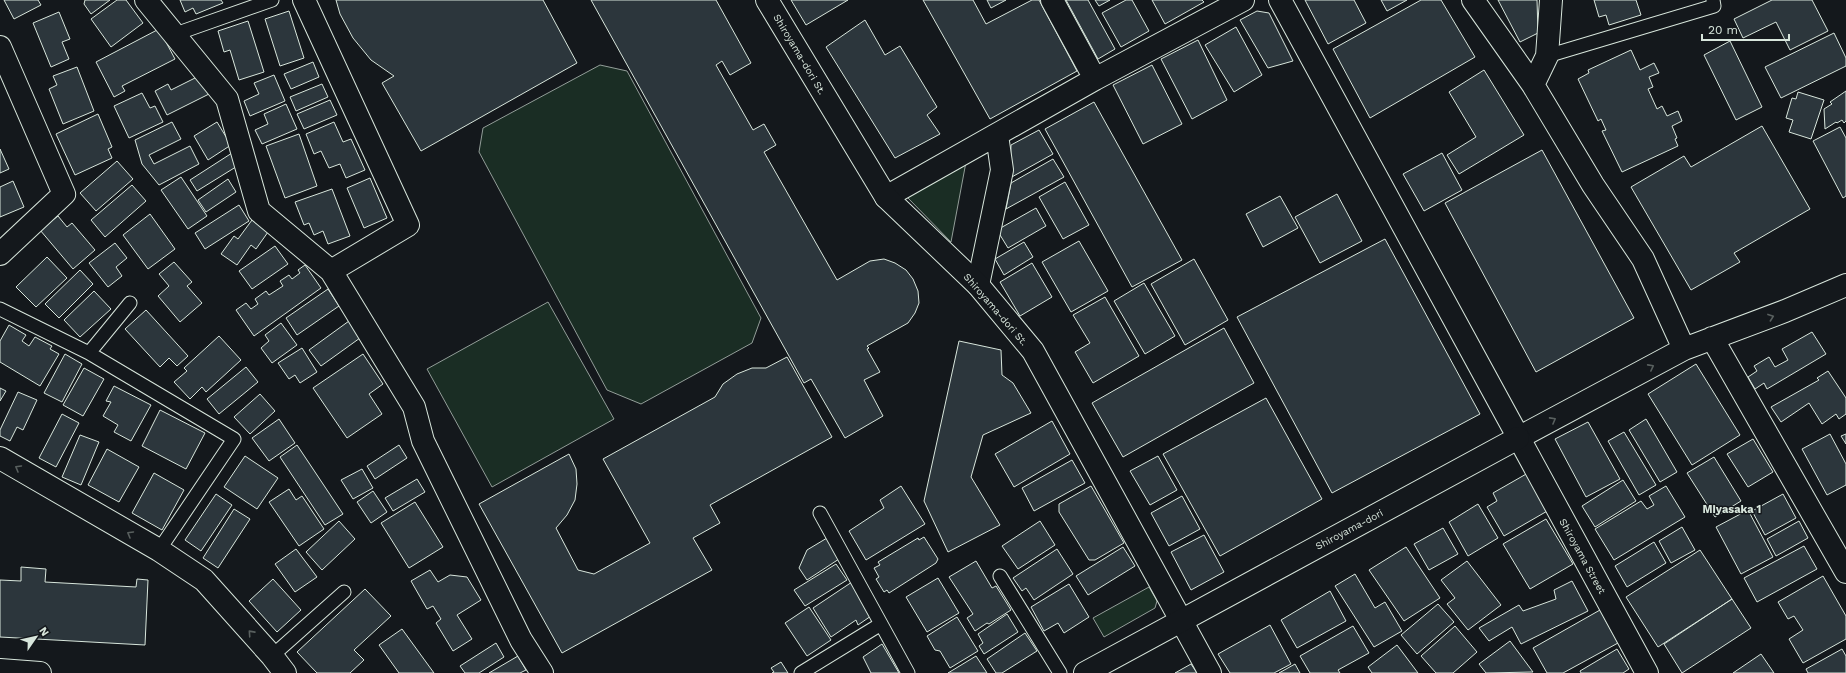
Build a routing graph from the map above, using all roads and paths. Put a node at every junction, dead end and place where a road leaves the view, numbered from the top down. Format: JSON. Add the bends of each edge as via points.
{"nodes":[{"id":1,"x":146,"y":0,"type":"edge"},
{"id":2,"x":272,"y":0,"type":"edge"},
{"id":3,"x":304,"y":0,"type":"edge"},
{"id":4,"x":767,"y":0,"type":"edge"},
{"id":5,"x":1052,"y":0,"type":"edge"},
{"id":6,"x":1243,"y":0,"type":"edge"},
{"id":7,"x":1280,"y":0,"type":"edge"},
{"id":8,"x":1473,"y":0,"type":"edge"},
{"id":9,"x":1551,"y":0,"type":"edge"},
{"id":10,"x":1713,"y":0,"type":"edge"},
{"id":11,"x":176,"y":37,"type":"junction"},
{"id":12,"x":0,"y":47,"type":"edge"},
{"id":13,"x":1548,"y":56,"type":"junction"},
{"id":14,"x":1095,"y":79,"type":"junction"},
{"id":15,"x":1533,"y":85,"type":"junction"},
{"id":16,"x":997,"y":135,"type":"junction"},
{"id":17,"x":886,"y":197,"type":"junction"},
{"id":18,"x":0,"y":254,"type":"edge"},
{"id":19,"x":331,"y":271,"type":"junction"},
{"id":20,"x":978,"y":285,"type":"junction"},
{"id":21,"x":1846,"y":285,"type":"edge"},
{"id":22,"x":130,"y":303,"type":"dead end"},
{"id":23,"x":0,"y":309,"type":"edge"},
{"id":24,"x":1712,"y":338,"type":"junction"},
{"id":25,"x":1684,"y":349,"type":"junction"},
{"id":26,"x":89,"y":354,"type":"junction"},
{"id":27,"x":1518,"y":438,"type":"junction"},
{"id":28,"x":0,"y":458,"type":"edge"},
{"id":29,"x":820,"y":513,"type":"dead end"},
{"id":30,"x":159,"y":550,"type":"junction"},
{"id":31,"x":1846,"y":572,"type":"edge"},
{"id":32,"x":1000,"y":576,"type":"dead end"},
{"id":33,"x":344,"y":592,"type":"dead end"},
{"id":34,"x":1181,"y":621,"type":"junction"},
{"id":35,"x":881,"y":624,"type":"junction"},
{"id":36,"x":279,"y":665,"type":"edge"},
{"id":37,"x":0,"y":670,"type":"edge"},
{"id":38,"x":40,"y":673,"type":"edge"},
{"id":39,"x":542,"y":673,"type":"edge"},
{"id":40,"x":801,"y":673,"type":"edge"},
{"id":41,"x":908,"y":673,"type":"edge"},
{"id":42,"x":1060,"y":673,"type":"edge"},
{"id":43,"x":1085,"y":673,"type":"edge"},
{"id":44,"x":1210,"y":673,"type":"edge"},
{"id":45,"x":1647,"y":673,"type":"edge"}],
"edges":[{"from":1,"to":11,"type":"street"},
{"from":2,"to":11,"type":"lane","via":[[184,31]]},
{"from":3,"to":19,"type":"street","via":[[408,225]]},
{"from":4,"to":17,"type":"street","name":"Shiroyama-dori St."},
{"from":5,"to":14,"type":"street"},
{"from":6,"to":14,"type":"street"},
{"from":7,"to":27,"type":"street","name":"Shiroyama Street"},
{"from":8,"to":15,"type":"street"},
{"from":9,"to":13,"type":"street"},
{"from":10,"to":13,"type":"lane","via":[[1714,6]]},
{"from":11,"to":19,"type":"street","via":[[227,99],[259,211]]},
{"from":12,"to":18,"type":"street","via":[[64,194]]},
{"from":13,"to":15,"type":"street"},
{"from":14,"to":16,"type":"street"},
{"from":15,"to":25,"type":"street","via":[[1593,185],[1643,259]]},
{"from":16,"to":17,"type":"street"},
{"from":16,"to":20,"type":"street","via":[[1002,170]]},
{"from":17,"to":20,"type":"street","name":"Shiroyama-dori St."},
{"from":19,"to":39,"type":"street","via":[[414,407],[423,441],[521,640]]},
{"from":20,"to":34,"type":"street","name":"Shiroyama-dori St.","via":[[1033,351]]},
{"from":24,"to":21,"type":"street","name":"Shiroyama-dori","one_way":true},
{"from":22,"to":26,"type":"lane"},
{"from":23,"to":26,"type":"lane"},
{"from":24,"to":25,"type":"street","name":"Shiroyama-dori"},
{"from":24,"to":31,"type":"street"},
{"from":27,"to":25,"type":"street","name":"Shiroyama-dori","one_way":true},
{"from":26,"to":30,"type":"lane","via":[[234,440]]},
{"from":27,"to":34,"type":"street","name":"Shiroyama-dori"},
{"from":27,"to":45,"type":"street","name":"Shiroyama Street"},
{"from":30,"to":28,"type":"street","one_way":true},
{"from":29,"to":35,"type":"lane"},
{"from":36,"to":30,"type":"street","one_way":true,"via":[[204,580]]},
{"from":32,"to":42,"type":"lane"},
{"from":33,"to":36,"type":"lane"},
{"from":34,"to":43,"type":"street","name":"Shiroyama-dori"},
{"from":34,"to":44,"type":"street","name":"Shiroyama-dori St."},
{"from":35,"to":40,"type":"lane"},
{"from":35,"to":41,"type":"lane"},
{"from":37,"to":38,"type":"street"}]}
